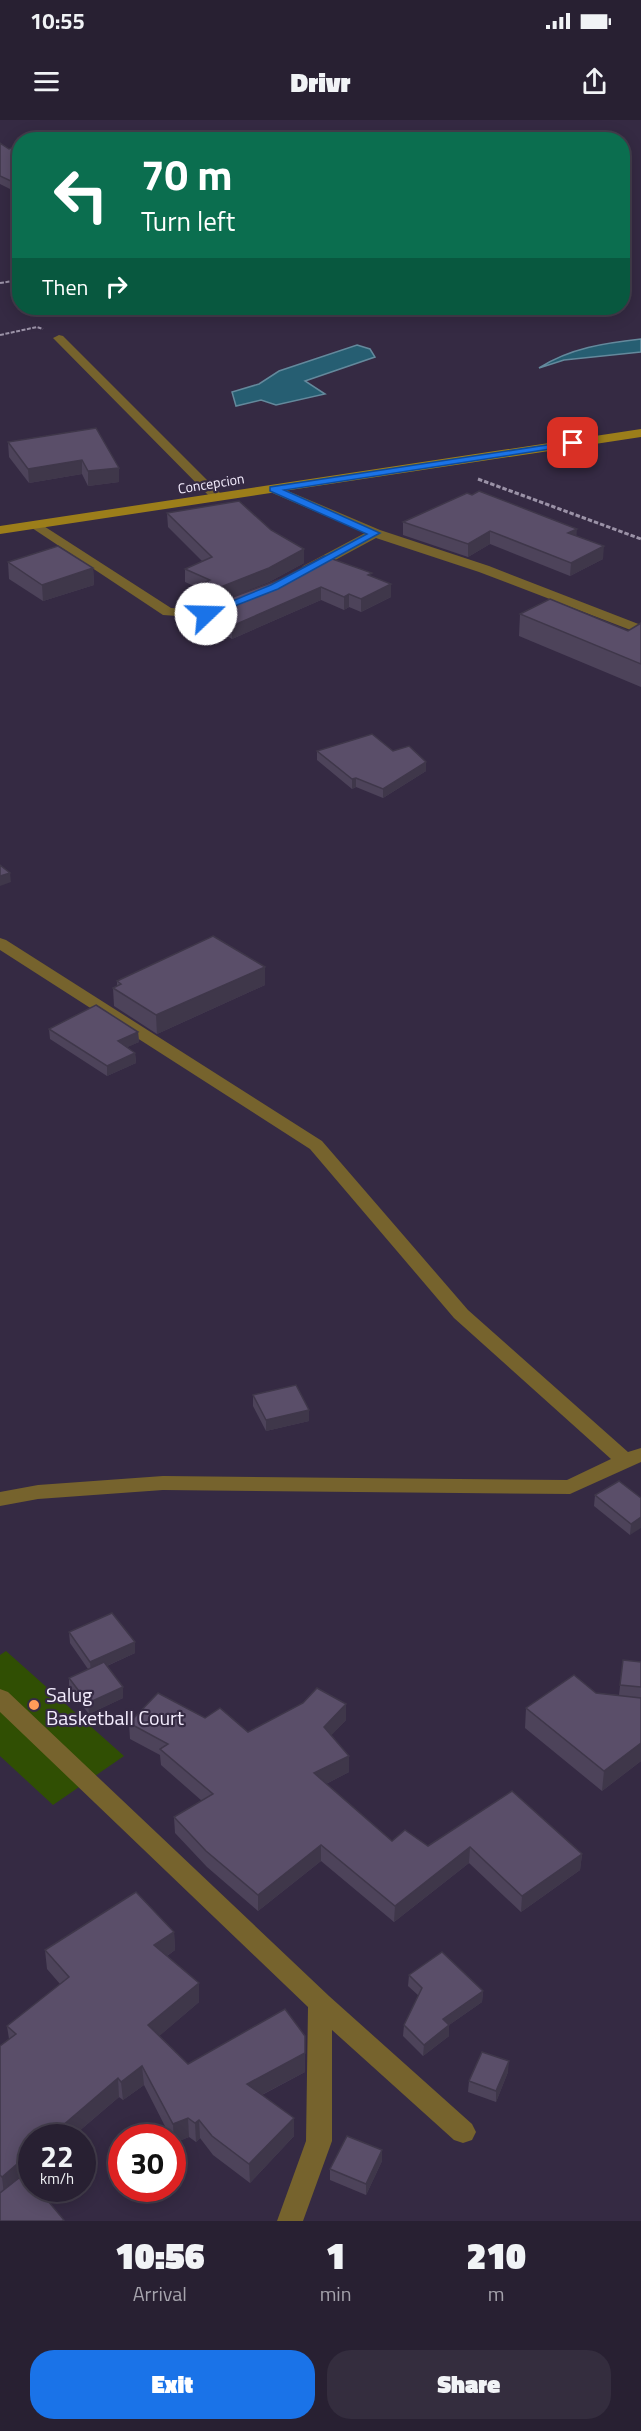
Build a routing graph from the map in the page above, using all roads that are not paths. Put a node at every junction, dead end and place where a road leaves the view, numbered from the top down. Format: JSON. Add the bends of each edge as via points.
{"nodes":[{"id":1,"x":59,"y":338,"type":"road end"},
{"id":2,"x":641,"y":433,"type":"edge"},
{"id":3,"x":274,"y":489,"type":"junction"},
{"id":4,"x":217,"y":497,"type":"junction"},
{"id":5,"x":36,"y":525,"type":"junction"},
{"id":6,"x":0,"y":530,"type":"edge"},
{"id":7,"x":375,"y":533,"type":"junction"},
{"id":8,"x":295,"y":576,"type":"edge"},
{"id":9,"x":235,"y":602,"type":"edge"},
{"id":10,"x":641,"y":630,"type":"edge"},
{"id":11,"x":0,"y":943,"type":"edge"},
{"id":12,"x":633,"y":1458,"type":"edge"},
{"id":13,"x":0,"y":1499,"type":"edge"},
{"id":14,"x":0,"y":1698,"type":"edge"},
{"id":15,"x":320,"y":2003,"type":"junction"},
{"id":16,"x":463,"y":2132,"type":"dead end"},
{"id":17,"x":290,"y":2221,"type":"edge"}],
"edges":[{"from":1,"to":4,"type":"street"},
{"from":2,"to":3,"type":"main road","name":"Concepcion"},
{"from":3,"to":4,"type":"main road","name":"Concepcion"},
{"from":3,"to":7,"type":"street"},
{"from":4,"to":5,"type":"main road","name":"Concepcion"},
{"from":5,"to":6,"type":"main road","name":"Concepcion"},
{"from":5,"to":9,"type":"street","via":[[168,612],[206,614]]},
{"from":7,"to":8,"type":"street"},
{"from":7,"to":10,"type":"street","via":[[484,569]]},
{"from":11,"to":12,"type":"street","via":[[316,1145],[461,1314]]},
{"from":12,"to":13,"type":"street","via":[[570,1487],[163,1483],[38,1492]]},
{"from":14,"to":15,"type":"street"},
{"from":15,"to":16,"type":"street"},
{"from":15,"to":17,"type":"street","via":[[319,2141]]}]}
